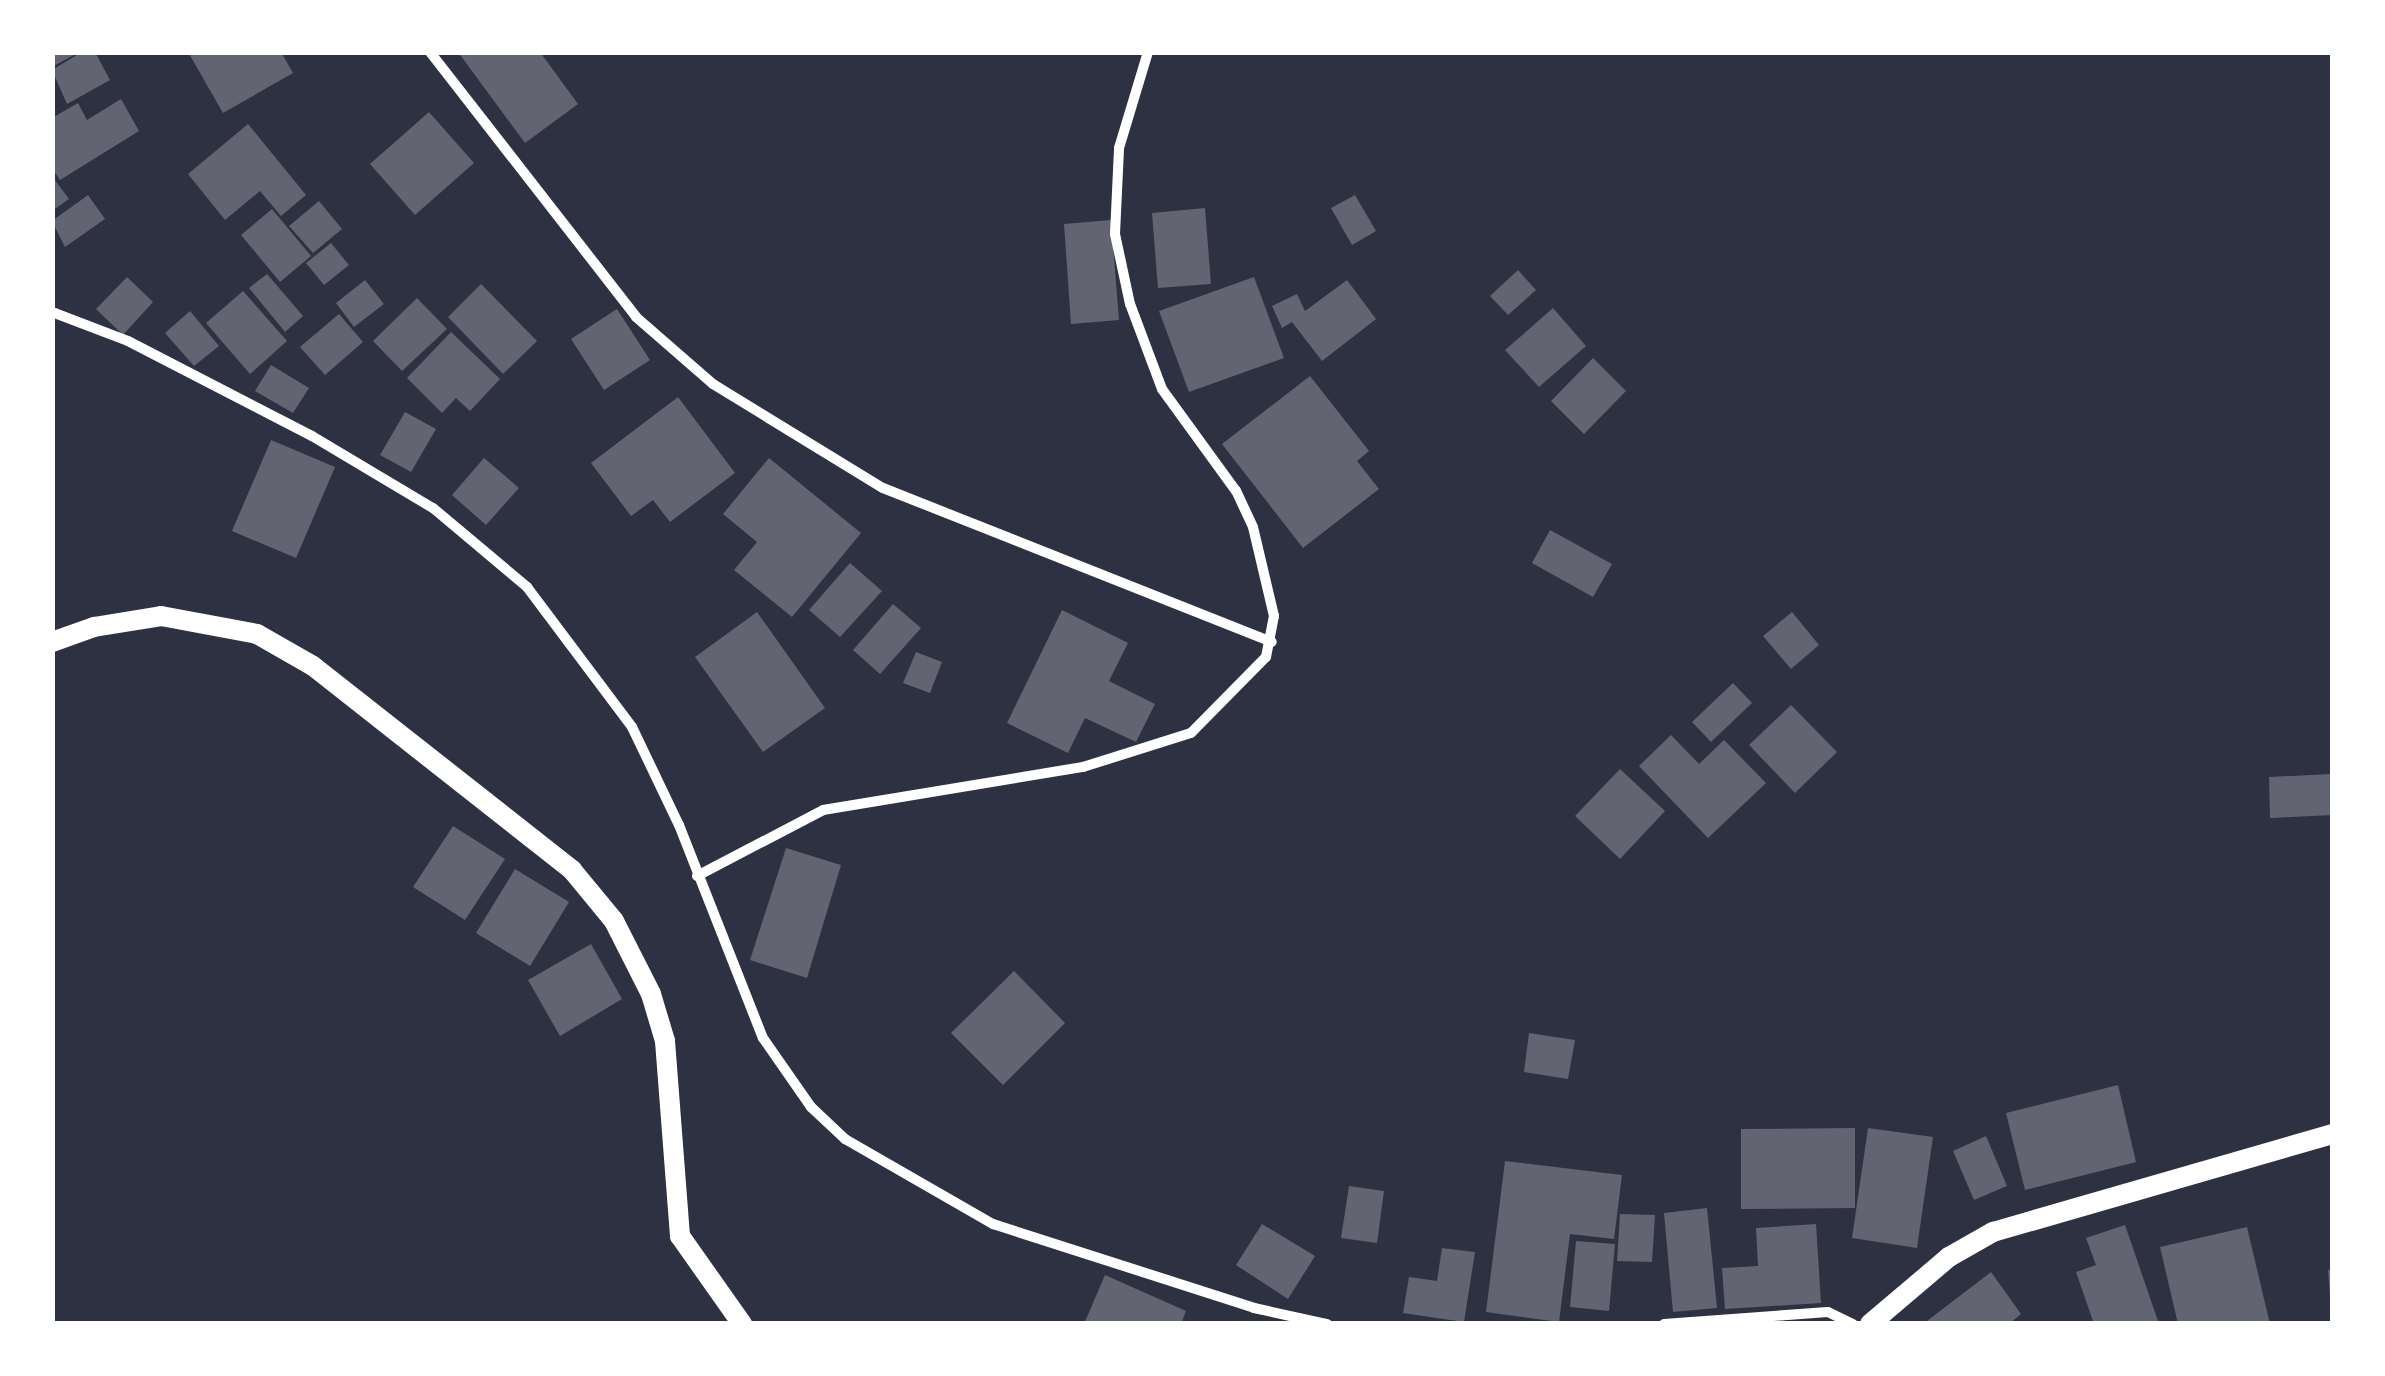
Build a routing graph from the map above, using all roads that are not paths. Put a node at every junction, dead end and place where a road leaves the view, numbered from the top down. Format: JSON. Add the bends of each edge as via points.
{"nodes":[{"id":1,"x":430,"y":52,"type":"edge"},
{"id":2,"x":1148,"y":52,"type":"edge"},
{"id":3,"x":52,"y":312,"type":"edge"},
{"id":4,"x":52,"y":642,"type":"edge"},
{"id":5,"x":1272,"y":642,"type":"junction"},
{"id":6,"x":697,"y":876,"type":"junction"},
{"id":7,"x":2332,"y":1134,"type":"edge"},
{"id":8,"x":742,"y":1324,"type":"edge"},
{"id":9,"x":1327,"y":1324,"type":"edge"},
{"id":10,"x":1664,"y":1324,"type":"edge"},
{"id":11,"x":1854,"y":1324,"type":"edge"},
{"id":12,"x":1870,"y":1324,"type":"edge"}],
"edges":[{"from":1,"to":5,"type":"street","via":[[636,317],[713,384],[883,488]]},
{"from":2,"to":5,"type":"street","via":[[1119,148],[1115,234],[1130,304],[1162,388],[1236,492],[1252,527],[1274,616]]},
{"from":3,"to":6,"type":"street","via":[[128,341],[312,436],[433,508],[496,556],[556,621],[632,727]]},
{"from":4,"to":8,"type":"main road","via":[[162,616],[257,634],[313,666],[572,870],[614,921],[651,994],[665,1041],[680,1236]]},
{"from":5,"to":6,"type":"street","via":[[1234,696],[1191,732],[1083,766],[823,810]]},
{"from":6,"to":9,"type":"street","via":[[763,1038],[811,1108],[844,1139],[993,1224],[1254,1308]]},
{"from":7,"to":12,"type":"main road","via":[[1992,1232],[1949,1257]]},
{"from":10,"to":11,"type":"street","via":[[1828,1312]]}]}
